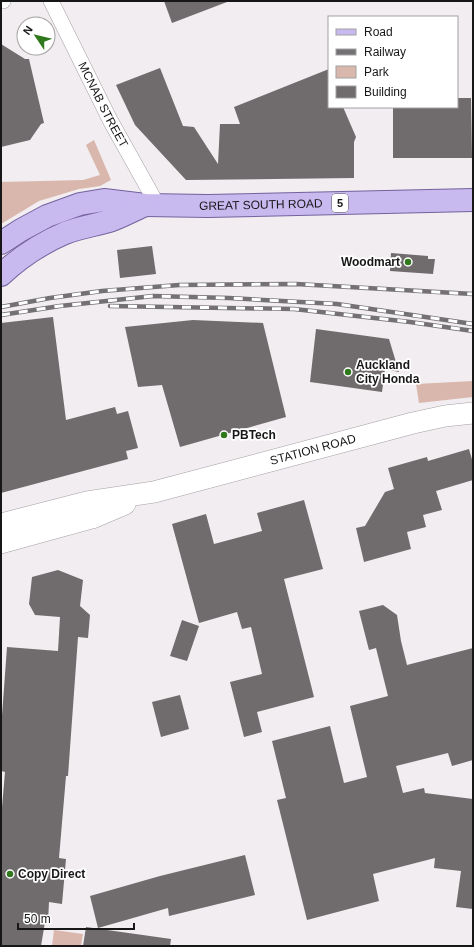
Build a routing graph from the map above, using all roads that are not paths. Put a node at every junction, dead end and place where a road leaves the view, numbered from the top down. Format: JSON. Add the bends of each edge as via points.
{"nodes":[{"id":1,"x":51,"y":1,"type":"edge"},
{"id":2,"x":473,"y":200,"type":"edge"},
{"id":3,"x":152,"y":206,"type":"junction"},
{"id":4,"x":1,"y":243,"type":"edge"},
{"id":5,"x":1,"y":275,"type":"edge"},
{"id":6,"x":473,"y":413,"type":"edge"},
{"id":7,"x":154,"y":492,"type":"junction"},
{"id":8,"x":1,"y":524,"type":"edge"},
{"id":9,"x":1,"y":543,"type":"edge"}],
"edges":[{"from":1,"to":3,"type":"street","name":"MCNAB STREET"},
{"from":2,"to":3,"type":"main road","name":"GREAT SOUTH ROAD","number":"5"},
{"from":3,"to":4,"type":"main road","name":"GREAT SOUTH ROAD","number":"5","via":[[104,200],[80,204],[40,219]]},
{"from":3,"to":5,"type":"main road","name":"GREAT SOUTH ROAD","number":"5","via":[[65,233],[44,244]]},
{"from":6,"to":7,"type":"main road","name":"STATION ROAD","via":[[413,423]]},
{"from":7,"to":8,"type":"main road","name":"STATION ROAD","via":[[87,502]]},
{"from":7,"to":9,"type":"main road","name":"STATION ROAD","via":[[92,518]]}]}
